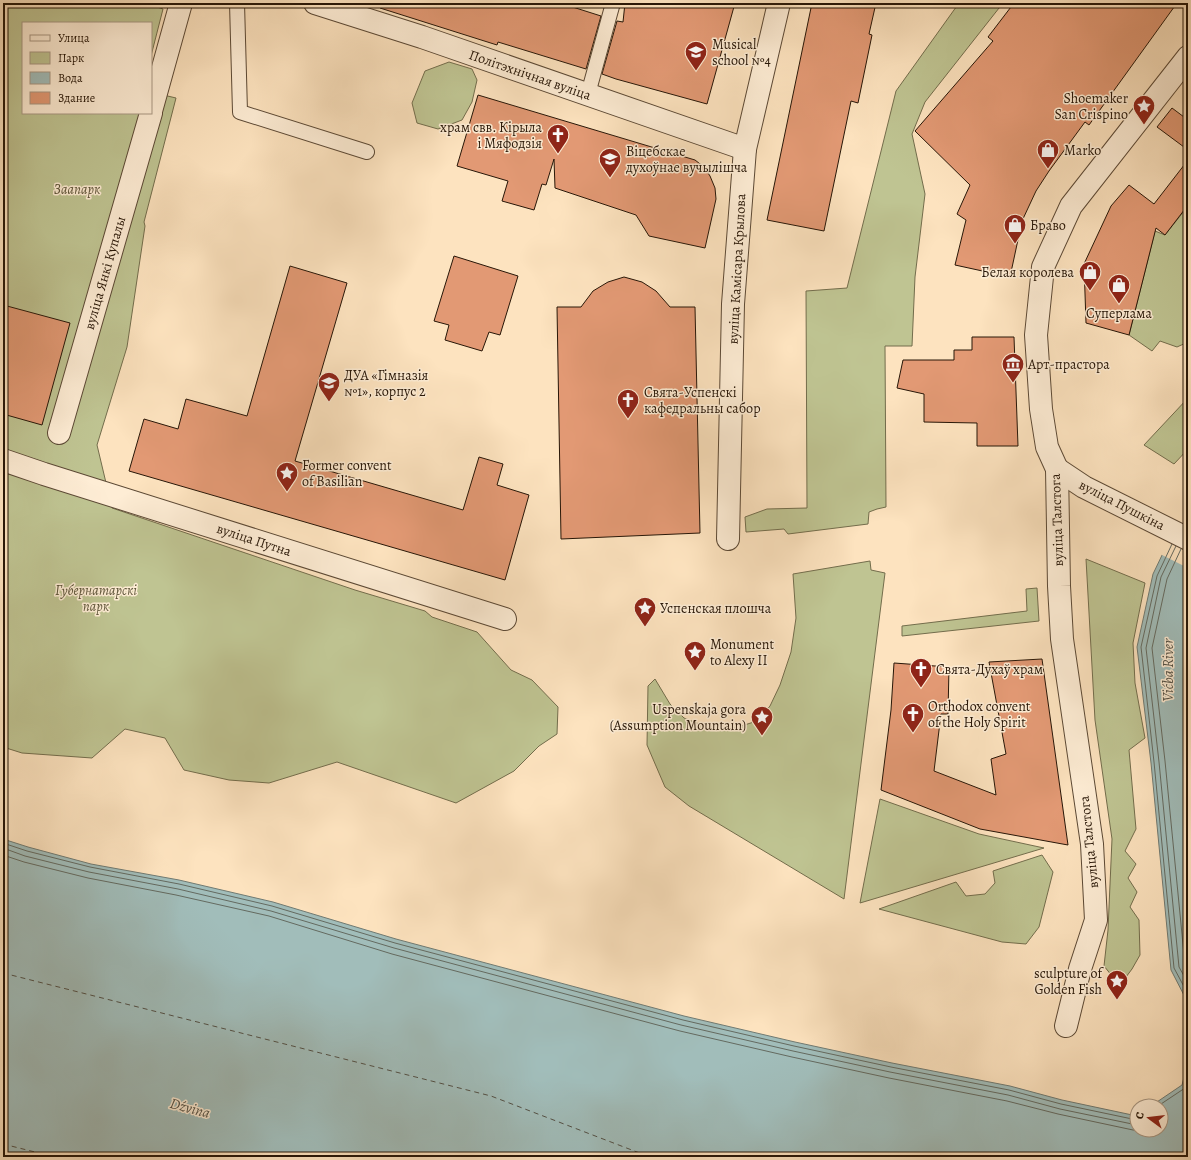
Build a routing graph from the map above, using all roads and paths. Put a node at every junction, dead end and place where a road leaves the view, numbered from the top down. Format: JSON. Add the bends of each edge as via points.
{"nodes":[{"id":1,"x":181,"y":3,"type":"edge"},
{"id":2,"x":237,"y":3,"type":"edge"},
{"id":3,"x":315,"y":3,"type":"edge"},
{"id":4,"x":614,"y":3,"type":"edge"},
{"id":5,"x":779,"y":3,"type":"edge"},
{"id":6,"x":1188,"y":57,"type":"edge"},
{"id":7,"x":588,"y":94,"type":"junction"},
{"id":8,"x":152,"y":108,"type":"edge"},
{"id":9,"x":150,"y":114,"type":"edge"},
{"id":10,"x":745,"y":149,"type":"junction"},
{"id":11,"x":367,"y":152,"type":"dead end"},
{"id":12,"x":59,"y":433,"type":"dead end"},
{"id":13,"x":3,"y":460,"type":"edge"},
{"id":14,"x":1057,"y":470,"type":"junction"},
{"id":15,"x":728,"y":539,"type":"dead end"},
{"id":16,"x":1188,"y":539,"type":"edge"},
{"id":17,"x":505,"y":620,"type":"dead end"},
{"id":18,"x":1066,"y":1026,"type":"dead end"}],
"edges":[{"from":1,"to":8,"type":"street","name":"вуліца Янкі Купалы"},
{"from":2,"to":11,"type":"lane","via":[[240,112]]},
{"from":3,"to":7,"type":"street","name":"Політэхнічная вуліца"},
{"from":4,"to":7,"type":"lane"},
{"from":5,"to":10,"type":"street","name":"вуліца Камісара Крылова"},
{"from":6,"to":14,"type":"street","name":"вуліца Талстога","via":[[1071,206],[1044,267],[1036,335],[1041,409],[1047,447]]},
{"from":7,"to":10,"type":"street","name":"Політэхнічная вуліца"},
{"from":9,"to":12,"type":"street","name":"вуліца Янкі Купалы"},
{"from":10,"to":15,"type":"street","name":"вуліца Камісара Крылова","via":[[733,304]]},
{"from":13,"to":17,"type":"street","name":"вуліца Путна"},
{"from":14,"to":16,"type":"street","name":"вуліца Пушкіна","via":[[1084,487]]},
{"from":14,"to":18,"type":"street","name":"вуліца Талстога","via":[[1062,639],[1092,844],[1096,920],[1080,969]]}]}
